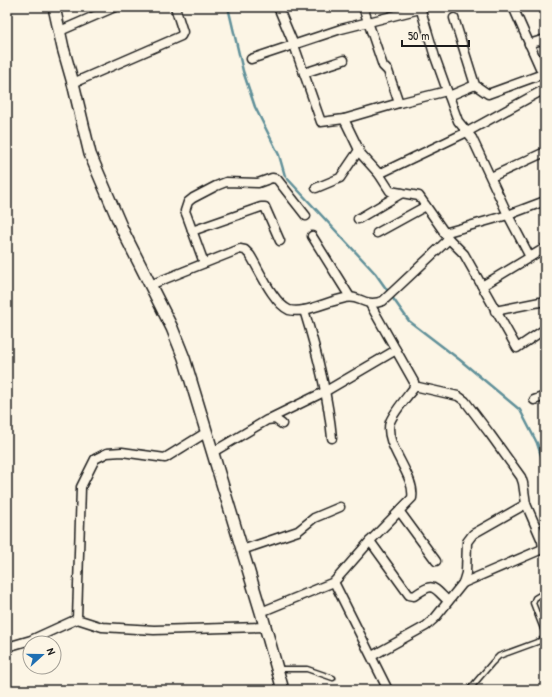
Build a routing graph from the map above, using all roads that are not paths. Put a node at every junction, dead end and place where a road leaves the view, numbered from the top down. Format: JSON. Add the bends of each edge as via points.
{"nodes":[{"id":1,"x":54,"y":7,"type":"edge"},
{"id":2,"x":115,"y":7,"type":"edge"},
{"id":3,"x":175,"y":7,"type":"edge"},
{"id":4,"x":278,"y":7,"type":"edge"},
{"id":5,"x":363,"y":7,"type":"edge"},
{"id":6,"x":513,"y":7,"type":"edge"},
{"id":7,"x":420,"y":8,"type":"edge"},
{"id":8,"x":454,"y":18,"type":"dead end"},
{"id":9,"x":369,"y":22,"type":"junction"},
{"id":10,"x":60,"y":31,"type":"junction"},
{"id":11,"x":545,"y":40,"type":"edge"},
{"id":12,"x":294,"y":44,"type":"junction"},
{"id":13,"x":529,"y":44,"type":"junction"},
{"id":14,"x":251,"y":59,"type":"dead end"},
{"id":15,"x":344,"y":60,"type":"dead end"},
{"id":16,"x":304,"y":73,"type":"junction"},
{"id":17,"x":544,"y":76,"type":"edge"},
{"id":18,"x":74,"y":83,"type":"junction"},
{"id":19,"x":475,"y":84,"type":"junction"},
{"id":20,"x":545,"y":89,"type":"edge"},
{"id":21,"x":448,"y":93,"type":"junction"},
{"id":22,"x":399,"y":103,"type":"junction"},
{"id":23,"x":344,"y":119,"type":"junction"},
{"id":24,"x":467,"y":132,"type":"junction"},
{"id":25,"x":359,"y":150,"type":"junction"},
{"id":26,"x":545,"y":152,"type":"edge"},
{"id":27,"x":379,"y":174,"type":"junction"},
{"id":28,"x":491,"y":178,"type":"junction"},
{"id":29,"x":316,"y":188,"type":"dead end"},
{"id":30,"x":402,"y":193,"type":"junction"},
{"id":31,"x":545,"y":201,"type":"edge"},
{"id":32,"x":426,"y":206,"type":"junction"},
{"id":33,"x":508,"y":215,"type":"junction"},
{"id":34,"x":306,"y":216,"type":"dead end"},
{"id":35,"x":358,"y":219,"type":"dead end"},
{"id":36,"x":192,"y":231,"type":"junction"},
{"id":37,"x":377,"y":233,"type":"dead end"},
{"id":38,"x":312,"y":236,"type":"dead end"},
{"id":39,"x":446,"y":236,"type":"junction"},
{"id":40,"x":280,"y":241,"type":"dead end"},
{"id":41,"x":545,"y":248,"type":"edge"},
{"id":42,"x":530,"y":257,"type":"junction"},
{"id":43,"x":204,"y":264,"type":"junction"},
{"id":44,"x":150,"y":285,"type":"junction"},
{"id":45,"x":482,"y":286,"type":"junction"},
{"id":46,"x":350,"y":297,"type":"junction"},
{"id":47,"x":545,"y":301,"type":"edge"},
{"id":48,"x":370,"y":304,"type":"junction"},
{"id":49,"x":304,"y":310,"type":"junction"},
{"id":50,"x":495,"y":311,"type":"junction"},
{"id":51,"x":545,"y":329,"type":"edge"},
{"id":52,"x":396,"y":350,"type":"junction"},
{"id":53,"x":414,"y":386,"type":"junction"},
{"id":54,"x":326,"y":391,"type":"junction"},
{"id":55,"x":545,"y":396,"type":"edge"},
{"id":56,"x":534,"y":400,"type":"dead end"},
{"id":57,"x":271,"y":418,"type":"junction"},
{"id":58,"x":282,"y":424,"type":"dead end"},
{"id":59,"x":207,"y":432,"type":"junction"},
{"id":60,"x":332,"y":438,"type":"dead end"},
{"id":61,"x":213,"y":452,"type":"junction"},
{"id":62,"x":526,"y":504,"type":"junction"},
{"id":63,"x":340,"y":507,"type":"dead end"},
{"id":64,"x":400,"y":512,"type":"junction"},
{"id":65,"x":370,"y":542,"type":"junction"},
{"id":66,"x":242,"y":550,"type":"junction"},
{"id":67,"x":436,"y":561,"type":"dead end"},
{"id":68,"x":334,"y":582,"type":"junction"},
{"id":69,"x":463,"y":583,"type":"junction"},
{"id":70,"x":545,"y":592,"type":"edge"},
{"id":71,"x":448,"y":601,"type":"junction"},
{"id":72,"x":261,"y":612,"type":"junction"},
{"id":73,"x":77,"y":619,"type":"junction"},
{"id":74,"x":265,"y":627,"type":"junction"},
{"id":75,"x":545,"y":636,"type":"edge"},
{"id":76,"x":7,"y":647,"type":"edge"},
{"id":77,"x":372,"y":656,"type":"junction"},
{"id":78,"x":277,"y":668,"type":"junction"},
{"id":79,"x":333,"y":678,"type":"dead end"},
{"id":80,"x":283,"y":690,"type":"edge"},
{"id":81,"x":388,"y":690,"type":"edge"},
{"id":82,"x":469,"y":690,"type":"edge"}],
"edges":[{"from":1,"to":10,"type":"street"},
{"from":2,"to":10,"type":"street"},
{"from":3,"to":18,"type":"street","via":[[183,32],[181,36]]},
{"from":4,"to":12,"type":"street"},
{"from":5,"to":9,"type":"street"},
{"from":6,"to":13,"type":"street"},
{"from":7,"to":9,"type":"street"},
{"from":7,"to":21,"type":"street"},
{"from":8,"to":19,"type":"street"},
{"from":9,"to":12,"type":"street"},
{"from":9,"to":22,"type":"street","via":[[383,66],[388,71]]},
{"from":10,"to":18,"type":"street"},
{"from":11,"to":13,"type":"street"},
{"from":12,"to":14,"type":"street"},
{"from":12,"to":16,"type":"street"},
{"from":13,"to":17,"type":"street"},
{"from":15,"to":16,"type":"street"},
{"from":16,"to":23,"type":"street","via":[[321,122]]},
{"from":17,"to":19,"type":"street","via":[[488,94]]},
{"from":18,"to":44,"type":"street","via":[[90,154],[123,231]]},
{"from":19,"to":21,"type":"street"},
{"from":20,"to":24,"type":"street"},
{"from":21,"to":22,"type":"street"},
{"from":21,"to":24,"type":"street","via":[[458,121]]},
{"from":22,"to":23,"type":"street"},
{"from":23,"to":25,"type":"street"},
{"from":24,"to":27,"type":"street"},
{"from":24,"to":28,"type":"street"},
{"from":25,"to":27,"type":"street"},
{"from":25,"to":29,"type":"street","via":[[340,178]]},
{"from":26,"to":28,"type":"street"},
{"from":27,"to":30,"type":"street","via":[[390,192]]},
{"from":28,"to":33,"type":"street"},
{"from":30,"to":32,"type":"street","via":[[419,196]]},
{"from":30,"to":35,"type":"street"},
{"from":31,"to":33,"type":"street"},
{"from":32,"to":37,"type":"street"},
{"from":32,"to":39,"type":"street"},
{"from":33,"to":39,"type":"street"},
{"from":33,"to":42,"type":"street"},
{"from":34,"to":36,"type":"street","via":[[278,179],[272,178],[258,183],[226,182],[188,202],[186,211]]},
{"from":36,"to":40,"type":"street","via":[[265,207]]},
{"from":36,"to":43,"type":"street"},
{"from":38,"to":46,"type":"street"},
{"from":39,"to":45,"type":"street","via":[[464,254]]},
{"from":39,"to":48,"type":"street","via":[[383,301]]},
{"from":41,"to":42,"type":"street"},
{"from":42,"to":45,"type":"street"},
{"from":43,"to":44,"type":"street"},
{"from":43,"to":49,"type":"street","via":[[240,248],[245,250],[280,303],[288,309]]},
{"from":44,"to":59,"type":"street","via":[[184,358]]},
{"from":45,"to":50,"type":"street"},
{"from":46,"to":48,"type":"street"},
{"from":46,"to":49,"type":"street"},
{"from":47,"to":50,"type":"street"},
{"from":48,"to":52,"type":"street"},
{"from":49,"to":54,"type":"street","via":[[317,350]]},
{"from":50,"to":51,"type":"street","via":[[517,348]]},
{"from":52,"to":53,"type":"street"},
{"from":52,"to":54,"type":"street"},
{"from":53,"to":62,"type":"street","via":[[462,398],[520,477]]},
{"from":53,"to":64,"type":"street","via":[[390,425],[390,437],[412,487],[412,498]]},
{"from":54,"to":57,"type":"street"},
{"from":54,"to":60,"type":"street"},
{"from":55,"to":56,"type":"street"},
{"from":57,"to":58,"type":"street"},
{"from":57,"to":61,"type":"street"},
{"from":59,"to":61,"type":"street"},
{"from":59,"to":73,"type":"street","via":[[165,458],[122,452],[107,453],[95,459],[81,487]]},
{"from":61,"to":66,"type":"street"},
{"from":62,"to":69,"type":"street","via":[[469,538]]},
{"from":62,"to":69,"type":"street","via":[[543,548]]},
{"from":63,"to":66,"type":"street","via":[[314,518],[298,531]]},
{"from":64,"to":65,"type":"street"},
{"from":64,"to":67,"type":"street"},
{"from":65,"to":68,"type":"street"},
{"from":65,"to":71,"type":"street","via":[[409,595],[414,596],[430,586]]},
{"from":66,"to":72,"type":"street"},
{"from":68,"to":72,"type":"street"},
{"from":68,"to":77,"type":"street"},
{"from":69,"to":71,"type":"street"},
{"from":70,"to":75,"type":"lane","via":[[535,598],[533,603]]},
{"from":71,"to":77,"type":"street","via":[[426,626]]},
{"from":72,"to":74,"type":"street"},
{"from":73,"to":74,"type":"street","via":[[102,626],[154,630]]},
{"from":73,"to":76,"type":"street","via":[[31,640]]},
{"from":74,"to":78,"type":"street"},
{"from":75,"to":82,"type":"lane","via":[[540,641],[500,656]]},
{"from":77,"to":81,"type":"street"},
{"from":78,"to":79,"type":"lane","via":[[307,669]]},
{"from":78,"to":80,"type":"street"}]}
